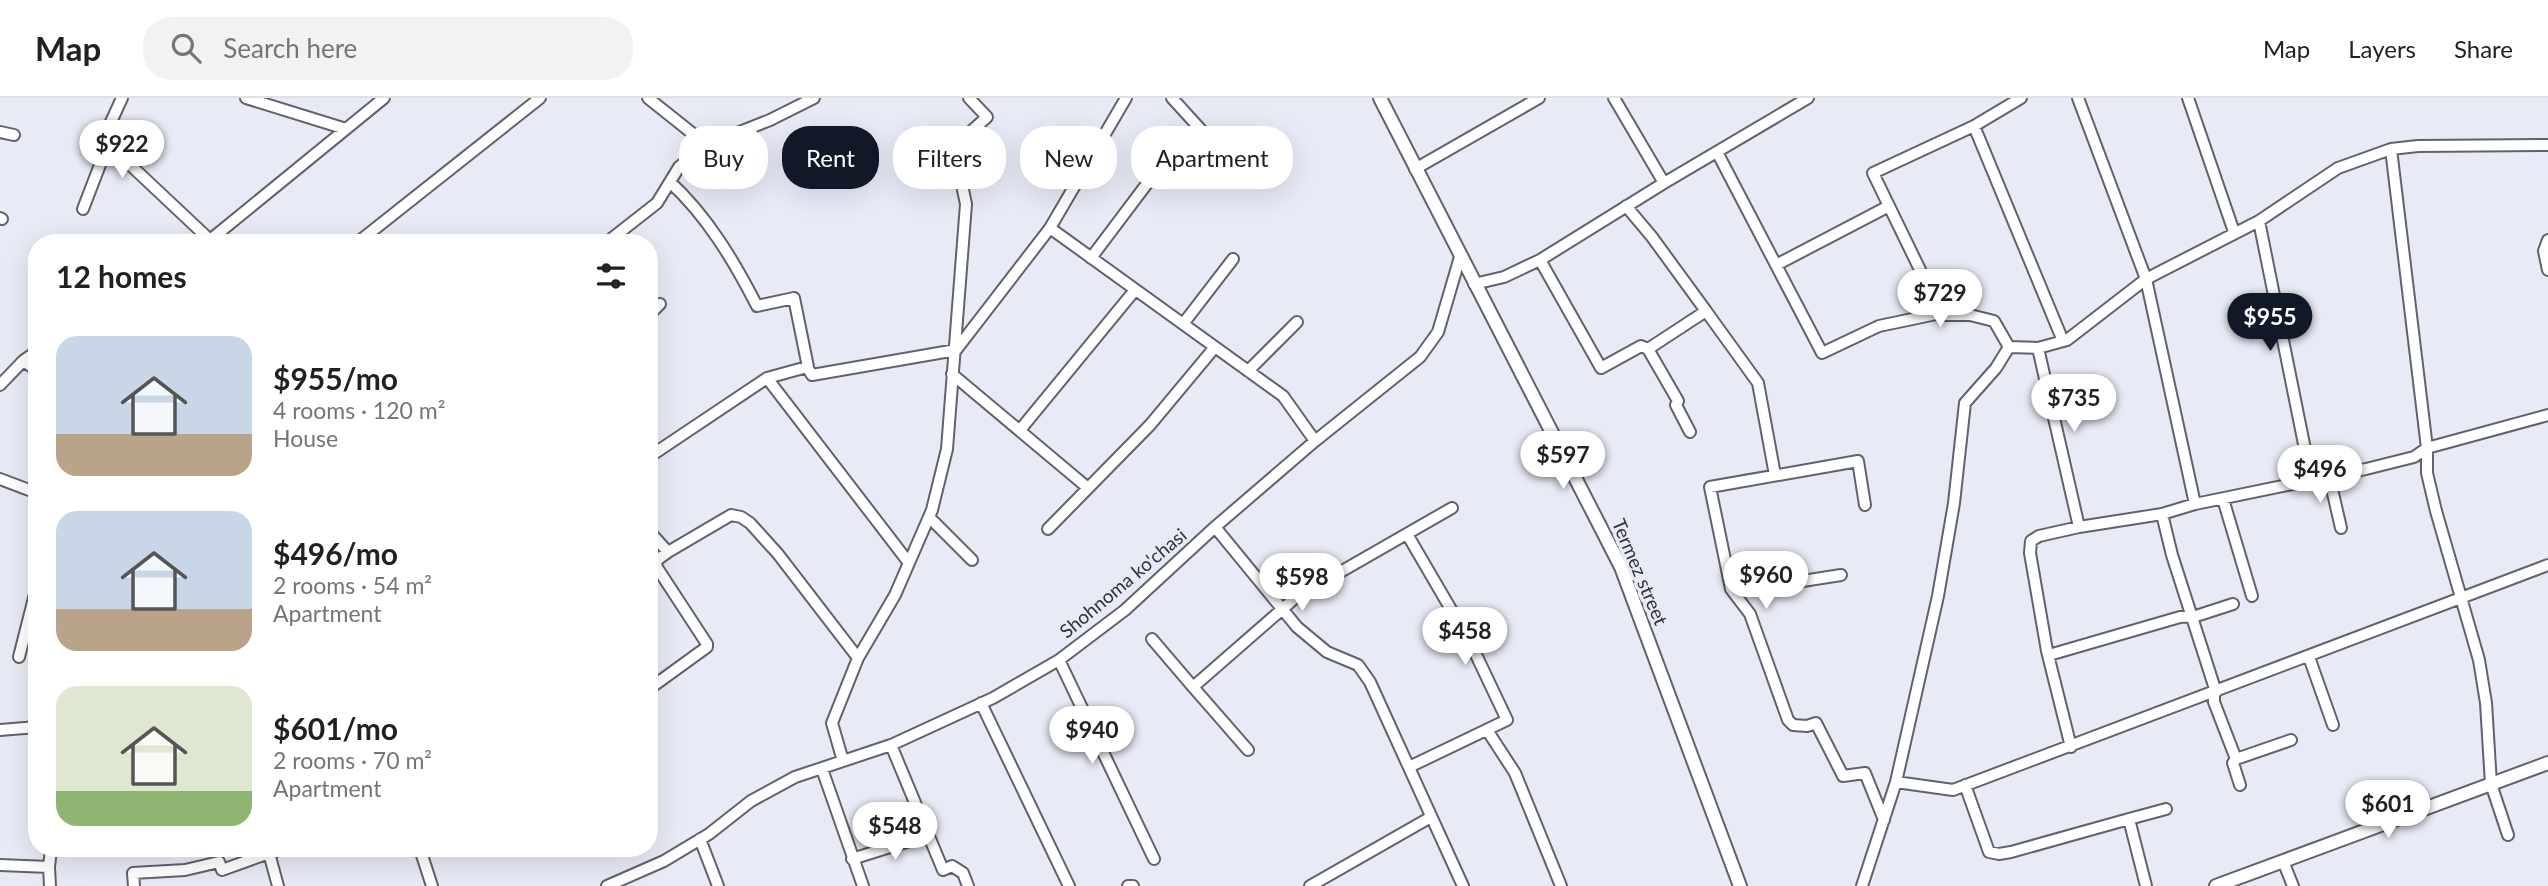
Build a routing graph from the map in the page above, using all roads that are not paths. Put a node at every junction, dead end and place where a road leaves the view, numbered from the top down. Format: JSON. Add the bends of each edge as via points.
{"nodes":[{"id":1,"x":122,"y":98,"type":"edge"},
{"id":2,"x":246,"y":98,"type":"edge"},
{"id":3,"x":384,"y":98,"type":"edge"},
{"id":4,"x":540,"y":98,"type":"edge"},
{"id":5,"x":648,"y":98,"type":"edge"},
{"id":6,"x":814,"y":98,"type":"edge"},
{"id":7,"x":969,"y":98,"type":"edge"},
{"id":8,"x":1126,"y":98,"type":"edge"},
{"id":9,"x":1172,"y":98,"type":"edge"},
{"id":10,"x":1380,"y":98,"type":"edge"},
{"id":11,"x":1539,"y":98,"type":"edge"},
{"id":12,"x":1614,"y":98,"type":"edge"},
{"id":13,"x":1782,"y":98,"type":"edge"},
{"id":14,"x":1808,"y":98,"type":"edge"},
{"id":15,"x":2021,"y":98,"type":"edge"},
{"id":16,"x":2078,"y":98,"type":"edge"},
{"id":17,"x":2188,"y":98,"type":"edge"},
{"id":18,"x":803,"y":101,"type":"edge"},
{"id":19,"x":1788,"y":110,"type":"junction"},
{"id":20,"x":683,"y":126,"type":"edge"},
{"id":21,"x":748,"y":126,"type":"edge"},
{"id":22,"x":1197,"y":126,"type":"edge"},
{"id":23,"x":1974,"y":126,"type":"junction"},
{"id":24,"x":346,"y":129,"type":"junction"},
{"id":25,"x":0,"y":132,"type":"edge"},
{"id":26,"x":14,"y":135,"type":"dead end"},
{"id":27,"x":108,"y":144,"type":"junction"},
{"id":28,"x":2548,"y":145,"type":"edge"},
{"id":29,"x":2391,"y":149,"type":"junction"},
{"id":30,"x":1717,"y":152,"type":"junction"},
{"id":31,"x":679,"y":167,"type":"edge"},
{"id":32,"x":1415,"y":169,"type":"junction"},
{"id":33,"x":670,"y":182,"type":"junction"},
{"id":34,"x":1664,"y":183,"type":"junction"},
{"id":35,"x":1143,"y":189,"type":"edge"},
{"id":36,"x":1626,"y":206,"type":"junction"},
{"id":37,"x":1889,"y":206,"type":"junction"},
{"id":38,"x":83,"y":209,"type":"dead end"},
{"id":39,"x":2259,"y":221,"type":"junction"},
{"id":40,"x":1050,"y":228,"type":"junction"},
{"id":41,"x":2234,"y":232,"type":"junction"},
{"id":42,"x":203,"y":234,"type":"edge"},
{"id":43,"x":221,"y":234,"type":"edge"},
{"id":44,"x":367,"y":234,"type":"edge"},
{"id":45,"x":617,"y":234,"type":"edge"},
{"id":46,"x":2548,"y":240,"type":"edge"},
{"id":47,"x":1460,"y":257,"type":"junction"},
{"id":48,"x":1091,"y":258,"type":"junction"},
{"id":49,"x":1233,"y":259,"type":"dead end"},
{"id":50,"x":1540,"y":260,"type":"junction"},
{"id":51,"x":1776,"y":265,"type":"junction"},
{"id":52,"x":2548,"y":270,"type":"edge"},
{"id":53,"x":2146,"y":279,"type":"junction"},
{"id":54,"x":1474,"y":284,"type":"junction"},
{"id":55,"x":1135,"y":290,"type":"junction"},
{"id":56,"x":1706,"y":311,"type":"junction"},
{"id":57,"x":1941,"y":313,"type":"junction"},
{"id":58,"x":1297,"y":322,"type":"dead end"},
{"id":59,"x":1183,"y":324,"type":"junction"},
{"id":60,"x":2063,"y":341,"type":"junction"},
{"id":61,"x":1215,"y":347,"type":"junction"},
{"id":62,"x":2009,"y":347,"type":"junction"},
{"id":63,"x":2038,"y":348,"type":"junction"},
{"id":64,"x":1648,"y":349,"type":"junction"},
{"id":65,"x":956,"y":350,"type":"junction"},
{"id":66,"x":28,"y":357,"type":"edge"},
{"id":67,"x":23,"y":361,"type":"junction"},
{"id":68,"x":28,"y":364,"type":"edge"},
{"id":69,"x":808,"y":368,"type":"junction"},
{"id":70,"x":1248,"y":371,"type":"junction"},
{"id":71,"x":952,"y":374,"type":"junction"},
{"id":72,"x":768,"y":378,"type":"junction"},
{"id":73,"x":0,"y":384,"type":"edge"},
{"id":74,"x":2548,"y":415,"type":"edge"},
{"id":75,"x":1020,"y":430,"type":"junction"},
{"id":76,"x":1690,"y":432,"type":"dead end"},
{"id":77,"x":1315,"y":441,"type":"junction"},
{"id":78,"x":2427,"y":448,"type":"junction"},
{"id":79,"x":658,"y":451,"type":"edge"},
{"id":80,"x":1775,"y":475,"type":"junction"},
{"id":81,"x":2329,"y":476,"type":"junction"},
{"id":82,"x":2311,"y":479,"type":"junction"},
{"id":83,"x":0,"y":480,"type":"edge"},
{"id":84,"x":1088,"y":488,"type":"junction"},
{"id":85,"x":28,"y":490,"type":"edge"},
{"id":86,"x":2223,"y":499,"type":"junction"},
{"id":87,"x":2195,"y":504,"type":"junction"},
{"id":88,"x":1865,"y":505,"type":"dead end"},
{"id":89,"x":1452,"y":508,"type":"dead end"},
{"id":90,"x":2162,"y":514,"type":"junction"},
{"id":91,"x":929,"y":517,"type":"junction"},
{"id":92,"x":1214,"y":527,"type":"junction"},
{"id":93,"x":2079,"y":527,"type":"junction"},
{"id":94,"x":2341,"y":528,"type":"dead end"},
{"id":95,"x":1048,"y":529,"type":"dead end"},
{"id":96,"x":1407,"y":534,"type":"junction"},
{"id":97,"x":658,"y":541,"type":"edge"},
{"id":98,"x":668,"y":552,"type":"junction"},
{"id":99,"x":658,"y":559,"type":"edge"},
{"id":100,"x":972,"y":560,"type":"dead end"},
{"id":101,"x":909,"y":563,"type":"junction"},
{"id":102,"x":2548,"y":565,"type":"edge"},
{"id":103,"x":658,"y":569,"type":"edge"},
{"id":104,"x":1841,"y":575,"type":"dead end"},
{"id":105,"x":1733,"y":592,"type":"junction"},
{"id":106,"x":2252,"y":596,"type":"dead end"},
{"id":107,"x":2462,"y":598,"type":"junction"},
{"id":108,"x":2233,"y":604,"type":"dead end"},
{"id":109,"x":1281,"y":609,"type":"junction"},
{"id":110,"x":2191,"y":616,"type":"junction"},
{"id":111,"x":28,"y":622,"type":"edge"},
{"id":112,"x":1152,"y":639,"type":"dead end"},
{"id":113,"x":2049,"y":655,"type":"junction"},
{"id":114,"x":19,"y":657,"type":"dead end"},
{"id":115,"x":2309,"y":657,"type":"junction"},
{"id":116,"x":858,"y":658,"type":"junction"},
{"id":117,"x":1059,"y":660,"type":"junction"},
{"id":118,"x":658,"y":682,"type":"edge"},
{"id":119,"x":1193,"y":687,"type":"junction"},
{"id":120,"x":2215,"y":692,"type":"junction"},
{"id":121,"x":981,"y":704,"type":"junction"},
{"id":122,"x":2333,"y":725,"type":"dead end"},
{"id":123,"x":28,"y":728,"type":"edge"},
{"id":124,"x":0,"y":730,"type":"edge"},
{"id":125,"x":1487,"y":730,"type":"junction"},
{"id":126,"x":2291,"y":740,"type":"dead end"},
{"id":127,"x":891,"y":746,"type":"junction"},
{"id":128,"x":2071,"y":747,"type":"junction"},
{"id":129,"x":1248,"y":750,"type":"dead end"},
{"id":130,"x":2236,"y":759,"type":"junction"},
{"id":131,"x":844,"y":761,"type":"junction"},
{"id":132,"x":2548,"y":763,"type":"edge"},
{"id":133,"x":1409,"y":767,"type":"junction"},
{"id":134,"x":822,"y":769,"type":"junction"},
{"id":135,"x":1896,"y":782,"type":"junction"},
{"id":136,"x":2491,"y":784,"type":"junction"},
{"id":137,"x":1965,"y":785,"type":"junction"},
{"id":138,"x":2241,"y":785,"type":"dead end"},
{"id":139,"x":2166,"y":809,"type":"dead end"},
{"id":140,"x":1431,"y":817,"type":"junction"},
{"id":141,"x":1884,"y":820,"type":"junction"},
{"id":142,"x":2129,"y":820,"type":"junction"},
{"id":143,"x":928,"y":835,"type":"junction"},
{"id":144,"x":2508,"y":835,"type":"dead end"},
{"id":145,"x":701,"y":839,"type":"junction"},
{"id":146,"x":50,"y":857,"type":"edge"},
{"id":147,"x":256,"y":857,"type":"edge"},
{"id":148,"x":273,"y":857,"type":"edge"},
{"id":149,"x":423,"y":857,"type":"edge"},
{"id":150,"x":852,"y":859,"type":"junction"},
{"id":151,"x":1154,"y":859,"type":"dead end"},
{"id":152,"x":2283,"y":861,"type":"junction"},
{"id":153,"x":0,"y":865,"type":"edge"},
{"id":154,"x":49,"y":867,"type":"junction"},
{"id":155,"x":50,"y":886,"type":"edge"},
{"id":156,"x":134,"y":886,"type":"edge"},
{"id":157,"x":278,"y":886,"type":"edge"},
{"id":158,"x":432,"y":886,"type":"edge"},
{"id":159,"x":607,"y":886,"type":"edge"},
{"id":160,"x":718,"y":886,"type":"edge"},
{"id":161,"x":863,"y":886,"type":"edge"},
{"id":162,"x":968,"y":886,"type":"edge"},
{"id":163,"x":1069,"y":886,"type":"edge"},
{"id":164,"x":1310,"y":886,"type":"edge"},
{"id":165,"x":1463,"y":886,"type":"edge"},
{"id":166,"x":1561,"y":886,"type":"edge"},
{"id":167,"x":1740,"y":886,"type":"edge"},
{"id":168,"x":1862,"y":886,"type":"edge"},
{"id":169,"x":2147,"y":886,"type":"edge"},
{"id":170,"x":2216,"y":886,"type":"edge"},
{"id":171,"x":2293,"y":886,"type":"edge"}],
"edges":[{"from":1,"to":27,"type":"street","via":[[105,135]]},
{"from":2,"to":24,"type":"street"},
{"from":3,"to":24,"type":"street"},
{"from":4,"to":44,"type":"street"},
{"from":5,"to":20,"type":"street"},
{"from":6,"to":18,"type":"street"},
{"from":7,"to":65,"type":"street","via":[[986,117],[954,147],[965,204]]},
{"from":8,"to":40,"type":"street"},
{"from":9,"to":22,"type":"street"},
{"from":10,"to":32,"type":"main road","name":"Termez street"},
{"from":11,"to":32,"type":"street"},
{"from":12,"to":34,"type":"street"},
{"from":13,"to":19,"type":"street"},
{"from":14,"to":19,"type":"street"},
{"from":15,"to":23,"type":"street"},
{"from":16,"to":53,"type":"street"},
{"from":17,"to":41,"type":"street"},
{"from":18,"to":21,"type":"street"},
{"from":19,"to":30,"type":"street"},
{"from":23,"to":37,"type":"street","via":[[1873,173]]},
{"from":23,"to":60,"type":"street"},
{"from":24,"to":43,"type":"street"},
{"from":25,"to":26,"type":"street"},
{"from":27,"to":38,"type":"street"},
{"from":27,"to":42,"type":"street"},
{"from":28,"to":29,"type":"street"},
{"from":29,"to":39,"type":"street","via":[[2338,168]]},
{"from":29,"to":78,"type":"street"},
{"from":30,"to":34,"type":"street"},
{"from":30,"to":51,"type":"street"},
{"from":31,"to":33,"type":"street"},
{"from":32,"to":47,"type":"main road","name":"Termez street"},
{"from":33,"to":45,"type":"street","via":[[657,202]]},
{"from":33,"to":69,"type":"street","via":[[692,202],[757,306],[794,298]]},
{"from":34,"to":36,"type":"street"},
{"from":35,"to":48,"type":"street"},
{"from":36,"to":50,"type":"street"},
{"from":36,"to":56,"type":"street"},
{"from":37,"to":51,"type":"street"},
{"from":37,"to":57,"type":"street"},
{"from":39,"to":41,"type":"street"},
{"from":39,"to":82,"type":"street"},
{"from":40,"to":48,"type":"street"},
{"from":40,"to":65,"type":"street"},
{"from":41,"to":53,"type":"street"},
{"from":46,"to":52,"type":"street","via":[[2544,251]]},
{"from":47,"to":54,"type":"main road","name":"Termez street"},
{"from":47,"to":77,"type":"street","name":"Shohnoma ko'chasi","via":[[1438,331],[1420,357]]},
{"from":48,"to":55,"type":"street"},
{"from":49,"to":59,"type":"street"},
{"from":50,"to":54,"type":"street","via":[[1504,277]]},
{"from":50,"to":64,"type":"street","via":[[1601,368],[1641,346]]},
{"from":51,"to":57,"type":"street","via":[[1822,353],[1879,326]]},
{"from":53,"to":60,"type":"street"},
{"from":53,"to":87,"type":"street"},
{"from":54,"to":167,"type":"main road","name":"Termez street","via":[[1621,567]]},
{"from":55,"to":59,"type":"street"},
{"from":55,"to":75,"type":"street"},
{"from":56,"to":64,"type":"street"},
{"from":56,"to":80,"type":"street","via":[[1758,383]]},
{"from":57,"to":62,"type":"street","via":[[1994,321]]},
{"from":58,"to":70,"type":"street"},
{"from":59,"to":61,"type":"street"},
{"from":60,"to":63,"type":"street"},
{"from":61,"to":70,"type":"street"},
{"from":61,"to":84,"type":"street","via":[[1150,425]]},
{"from":62,"to":63,"type":"street"},
{"from":62,"to":135,"type":"street","via":[[1965,403],[1938,596]]},
{"from":63,"to":93,"type":"street"},
{"from":64,"to":76,"type":"street"},
{"from":65,"to":69,"type":"street","via":[[812,375]]},
{"from":65,"to":71,"type":"street"},
{"from":66,"to":67,"type":"street"},
{"from":67,"to":68,"type":"street"},
{"from":67,"to":73,"type":"street"},
{"from":69,"to":72,"type":"street"},
{"from":70,"to":77,"type":"street","via":[[1283,396]]},
{"from":71,"to":75,"type":"street"},
{"from":71,"to":91,"type":"street","via":[[947,449]]},
{"from":72,"to":79,"type":"street"},
{"from":72,"to":101,"type":"street"},
{"from":74,"to":78,"type":"street"},
{"from":75,"to":84,"type":"street"},
{"from":77,"to":92,"type":"street","name":"Shohnoma ko'chasi"},
{"from":78,"to":81,"type":"street","via":[[2414,457]]},
{"from":78,"to":107,"type":"street","via":[[2427,473]]},
{"from":80,"to":88,"type":"street","via":[[1858,461]]},
{"from":80,"to":105,"type":"street","via":[[1710,486]]},
{"from":81,"to":82,"type":"street"},
{"from":81,"to":94,"type":"street"},
{"from":82,"to":86,"type":"street"},
{"from":83,"to":85,"type":"street"},
{"from":84,"to":95,"type":"street"},
{"from":86,"to":87,"type":"street"},
{"from":86,"to":106,"type":"street"},
{"from":87,"to":90,"type":"street"},
{"from":89,"to":96,"type":"street"},
{"from":90,"to":93,"type":"street"},
{"from":90,"to":110,"type":"street"},
{"from":91,"to":100,"type":"street"},
{"from":91,"to":101,"type":"street"},
{"from":92,"to":109,"type":"street"},
{"from":92,"to":117,"type":"street","name":"Shohnoma ko'chasi","via":[[1125,610]]},
{"from":93,"to":113,"type":"street","via":[[2031,541]]},
{"from":96,"to":109,"type":"street"},
{"from":96,"to":125,"type":"street","via":[[1465,632],[1507,720]]},
{"from":97,"to":98,"type":"street"},
{"from":98,"to":99,"type":"street"},
{"from":98,"to":116,"type":"street","via":[[731,515],[741,517],[778,554]]},
{"from":101,"to":116,"type":"street"},
{"from":102,"to":107,"type":"street"},
{"from":103,"to":118,"type":"street","via":[[707,647]]},
{"from":104,"to":105,"type":"street"},
{"from":105,"to":141,"type":"street","via":[[1751,614],[1788,720],[1793,725],[1816,723],[1843,776],[1865,773]]},
{"from":107,"to":115,"type":"street"},
{"from":107,"to":136,"type":"street","via":[[2486,703]]},
{"from":108,"to":110,"type":"street"},
{"from":109,"to":119,"type":"street"},
{"from":109,"to":133,"type":"street","via":[[1327,652],[1358,665]]},
{"from":110,"to":113,"type":"street"},
{"from":110,"to":120,"type":"street"},
{"from":111,"to":114,"type":"street"},
{"from":112,"to":119,"type":"street"},
{"from":113,"to":128,"type":"street"},
{"from":115,"to":120,"type":"street"},
{"from":115,"to":122,"type":"street"},
{"from":116,"to":131,"type":"street","via":[[832,723]]},
{"from":117,"to":121,"type":"street","name":"Shohnoma ko'chasi"},
{"from":117,"to":151,"type":"street"},
{"from":119,"to":129,"type":"street"},
{"from":120,"to":128,"type":"street"},
{"from":120,"to":130,"type":"street","via":[[2214,702]]},
{"from":121,"to":127,"type":"street","name":"Shohnoma ko'chasi"},
{"from":121,"to":163,"type":"street"},
{"from":123,"to":124,"type":"street"},
{"from":125,"to":133,"type":"street"},
{"from":125,"to":166,"type":"street","via":[[1515,773]]},
{"from":126,"to":130,"type":"street"},
{"from":127,"to":131,"type":"street","name":"Shohnoma ko'chasi"},
{"from":127,"to":143,"type":"street"},
{"from":128,"to":137,"type":"street"},
{"from":130,"to":138,"type":"street","via":[[2233,762]]},
{"from":131,"to":134,"type":"street","name":"Shohnoma ko'chasi"},
{"from":132,"to":136,"type":"main road"},
{"from":133,"to":140,"type":"street"},
{"from":134,"to":145,"type":"street","name":"Shohnoma ko'chasi","via":[[795,777],[751,801]]},
{"from":134,"to":150,"type":"street"},
{"from":135,"to":137,"type":"street","via":[[1952,790]]},
{"from":135,"to":141,"type":"street"},
{"from":136,"to":144,"type":"street"},
{"from":136,"to":152,"type":"main road"},
{"from":137,"to":142,"type":"street","via":[[1989,852],[2011,852]]},
{"from":139,"to":142,"type":"street"},
{"from":140,"to":164,"type":"street"},
{"from":140,"to":165,"type":"street"},
{"from":141,"to":168,"type":"street"},
{"from":142,"to":169,"type":"street"},
{"from":143,"to":150,"type":"street"},
{"from":143,"to":162,"type":"street","via":[[943,870],[952,866],[964,873]]},
{"from":145,"to":159,"type":"street","name":"Shohnoma ko'chasi"},
{"from":145,"to":160,"type":"street"},
{"from":146,"to":154,"type":"street"},
{"from":147,"to":156,"type":"street","via":[[222,870],[219,862],[185,870],[133,873]]},
{"from":148,"to":157,"type":"street"},
{"from":149,"to":158,"type":"street"},
{"from":150,"to":161,"type":"street"},
{"from":152,"to":170,"type":"main road"},
{"from":152,"to":171,"type":"street"},
{"from":153,"to":154,"type":"street"},
{"from":154,"to":155,"type":"street"}]}
